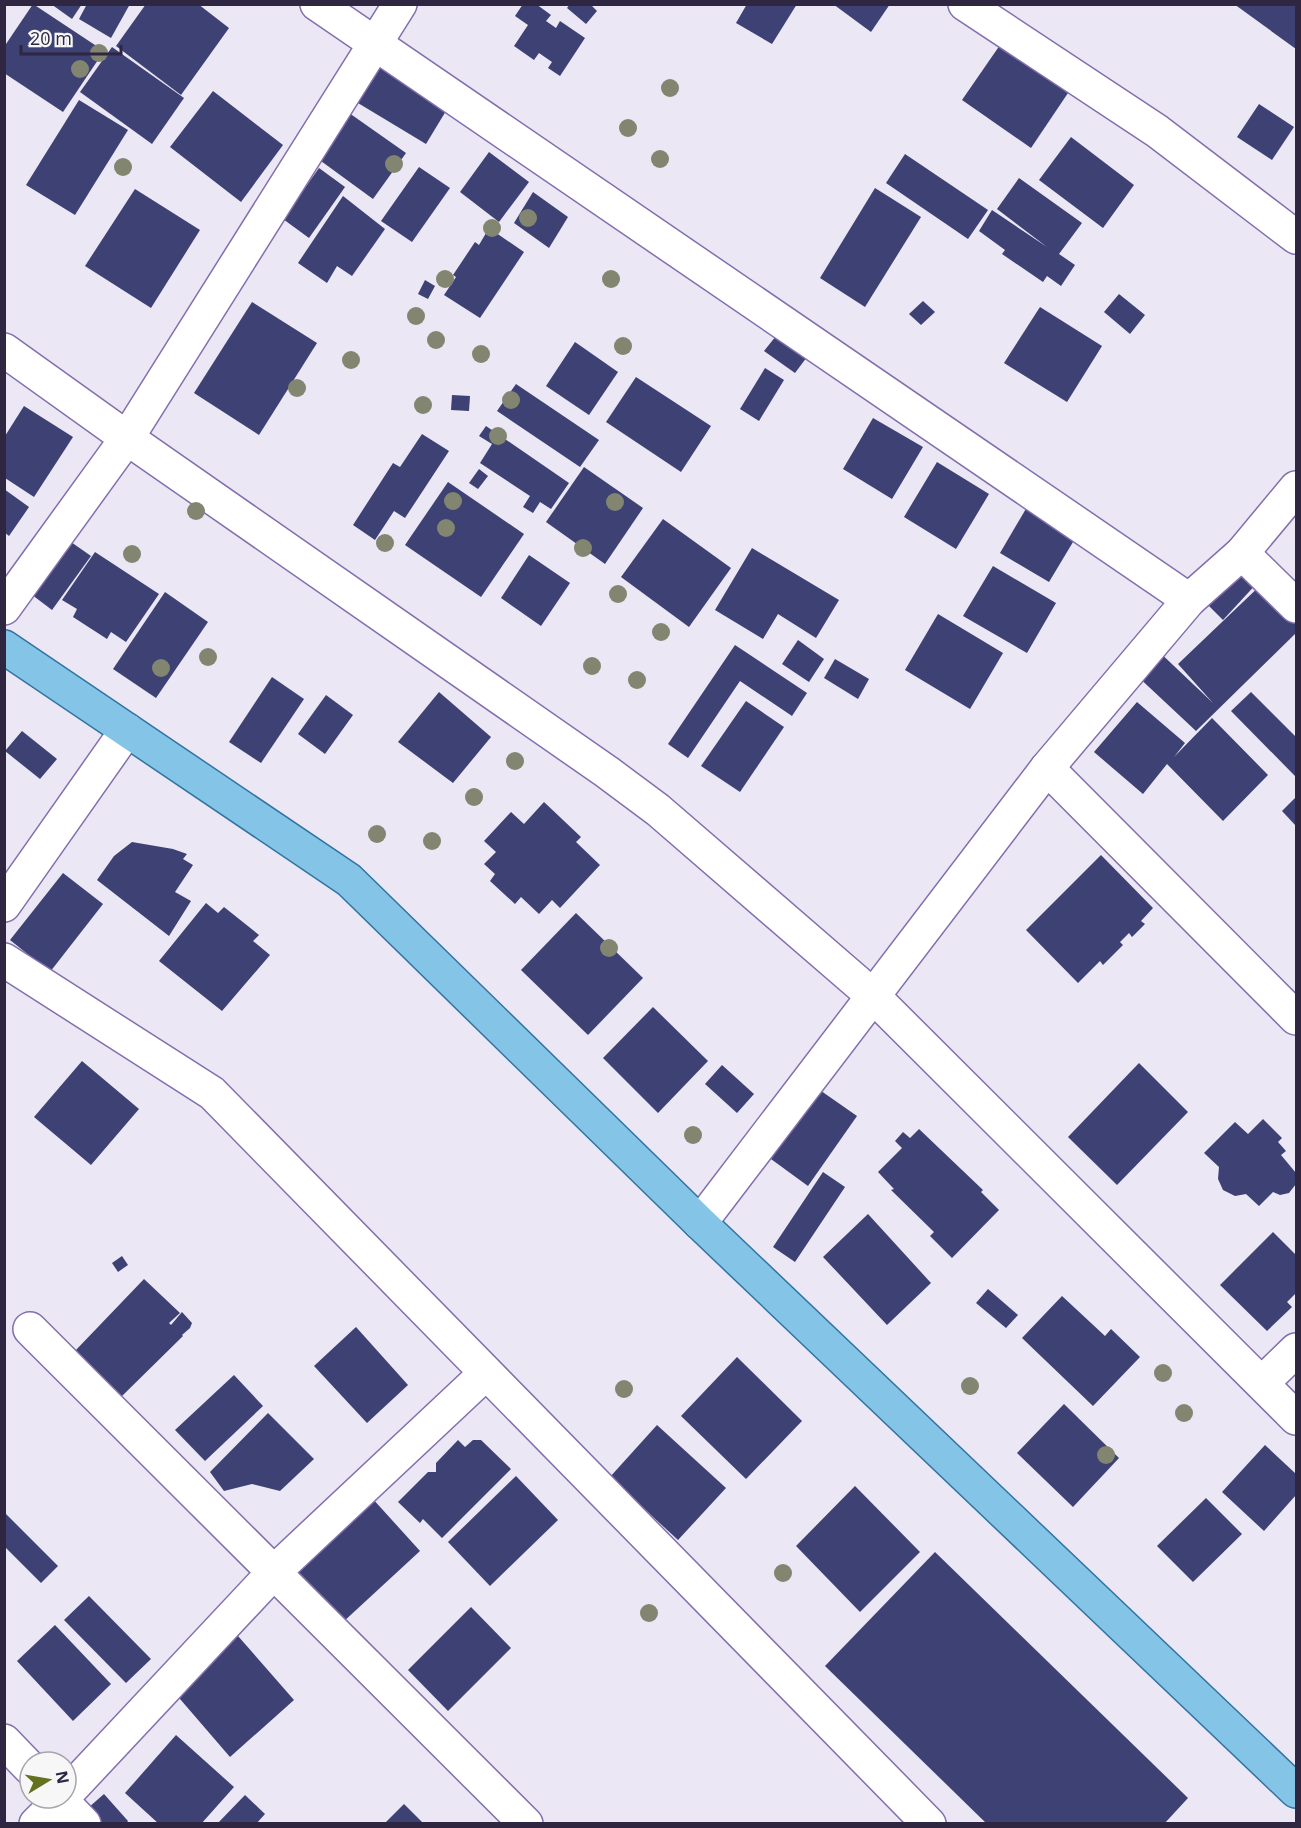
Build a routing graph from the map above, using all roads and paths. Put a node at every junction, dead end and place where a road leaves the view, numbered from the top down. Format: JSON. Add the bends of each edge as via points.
{"nodes":[{"id":1,"x":317,"y":4,"type":"edge"},
{"id":2,"x":400,"y":4,"type":"edge"},
{"id":3,"x":965,"y":4,"type":"edge"},
{"id":4,"x":374,"y":43,"type":"junction"},
{"id":5,"x":1296,"y":237,"type":"edge"},
{"id":6,"x":4,"y":350,"type":"edge"},
{"id":7,"x":127,"y":438,"type":"junction"},
{"id":8,"x":1296,"y":488,"type":"edge"},
{"id":9,"x":1242,"y":553,"type":"junction"},
{"id":10,"x":1189,"y":600,"type":"junction"},
{"id":11,"x":1296,"y":606,"type":"edge"},
{"id":12,"x":4,"y":608,"type":"edge"},
{"id":13,"x":4,"y":647,"type":"edge"},
{"id":14,"x":127,"y":730,"type":"junction"},
{"id":15,"x":1047,"y":768,"type":"junction"},
{"id":16,"x":4,"y":905,"type":"edge"},
{"id":17,"x":4,"y":960,"type":"edge"},
{"id":18,"x":872,"y":995,"type":"junction"},
{"id":19,"x":1296,"y":1018,"type":"edge"},
{"id":20,"x":700,"y":1223,"type":"junction"},
{"id":21,"x":30,"y":1329,"type":"dead end"},
{"id":22,"x":1296,"y":1350,"type":"edge"},
{"id":23,"x":486,"y":1373,"type":"junction"},
{"id":24,"x":1262,"y":1383,"type":"junction"},
{"id":25,"x":1296,"y":1418,"type":"edge"},
{"id":26,"x":274,"y":1572,"type":"junction"},
{"id":27,"x":4,"y":1742,"type":"edge"},
{"id":28,"x":18,"y":1756,"type":"edge"},
{"id":29,"x":78,"y":1780,"type":"edge"},
{"id":30,"x":1296,"y":1791,"type":"edge"},
{"id":31,"x":49,"y":1810,"type":"edge"},
{"id":32,"x":73,"y":1810,"type":"edge"},
{"id":33,"x":36,"y":1824,"type":"edge"},
{"id":34,"x":84,"y":1824,"type":"edge"},
{"id":35,"x":526,"y":1824,"type":"edge"},
{"id":36,"x":929,"y":1824,"type":"edge"}],
"edges":[{"from":1,"to":4,"type":"street"},
{"from":2,"to":4,"type":"street"},
{"from":3,"to":5,"type":"street","via":[[1157,131]]},
{"from":4,"to":7,"type":"street"},
{"from":4,"to":10,"type":"street"},
{"from":6,"to":7,"type":"street"},
{"from":7,"to":12,"type":"street"},
{"from":7,"to":18,"type":"street","via":[[658,810]]},
{"from":8,"to":9,"type":"street"},
{"from":9,"to":10,"type":"street"},
{"from":9,"to":11,"type":"street"},
{"from":10,"to":15,"type":"street"},
{"from":13,"to":14,"type":"main road"},
{"from":14,"to":16,"type":"street"},
{"from":14,"to":20,"type":"main road","via":[[349,880]]},
{"from":15,"to":18,"type":"street"},
{"from":15,"to":19,"type":"street"},
{"from":17,"to":23,"type":"street","via":[[212,1093]]},
{"from":18,"to":20,"type":"street"},
{"from":18,"to":24,"type":"street"},
{"from":20,"to":30,"type":"main road"},
{"from":21,"to":26,"type":"street"},
{"from":22,"to":24,"type":"street"},
{"from":23,"to":26,"type":"street"},
{"from":23,"to":36,"type":"street"},
{"from":24,"to":25,"type":"street"},
{"from":26,"to":29,"type":"street"},
{"from":26,"to":35,"type":"street"},
{"from":27,"to":28,"type":"street"},
{"from":31,"to":33,"type":"street"},
{"from":32,"to":34,"type":"street"}]}
